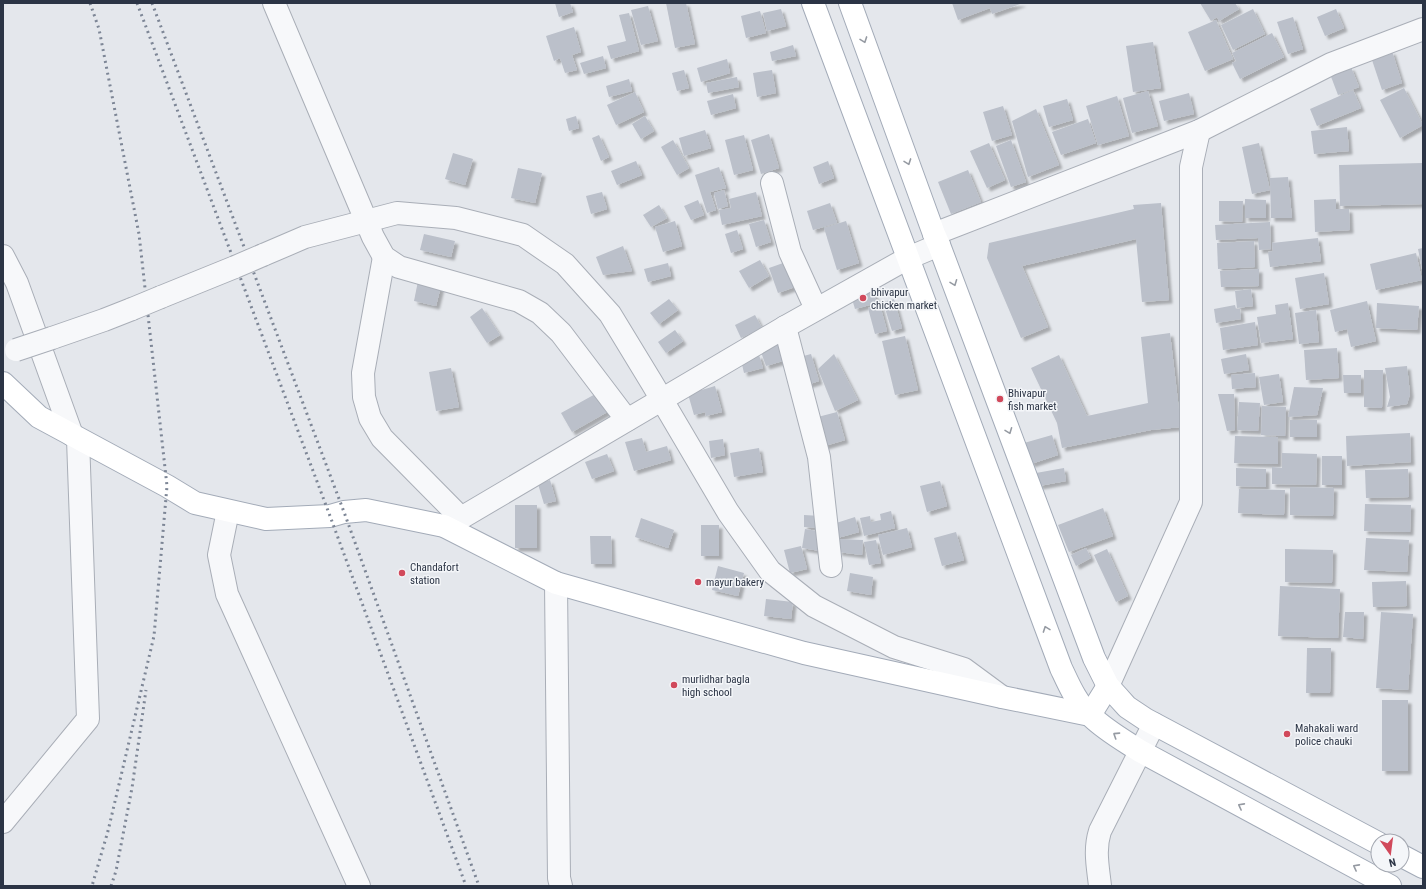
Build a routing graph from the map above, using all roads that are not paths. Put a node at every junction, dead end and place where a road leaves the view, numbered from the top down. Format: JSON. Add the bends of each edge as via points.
{"nodes":[{"id":1,"x":274,"y":3,"type":"edge"},
{"id":2,"x":813,"y":3,"type":"edge"},
{"id":3,"x":850,"y":3,"type":"edge"},
{"id":4,"x":1423,"y":29,"type":"edge"},
{"id":5,"x":1199,"y":131,"type":"junction"},
{"id":6,"x":772,"y":183,"type":"dead end"},
{"id":7,"x":366,"y":221,"type":"junction"},
{"id":8,"x":937,"y":239,"type":"junction"},
{"id":9,"x":3,"y":256,"type":"edge"},
{"id":10,"x":384,"y":257,"type":"junction"},
{"id":11,"x":908,"y":258,"type":"junction"},
{"id":12,"x":816,"y":310,"type":"junction"},
{"id":13,"x":785,"y":327,"type":"junction"},
{"id":14,"x":10,"y":351,"type":"edge"},
{"id":15,"x":3,"y":383,"type":"edge"},
{"id":16,"x":662,"y":399,"type":"junction"},
{"id":17,"x":627,"y":420,"type":"junction"},
{"id":18,"x":75,"y":437,"type":"junction"},
{"id":19,"x":228,"y":511,"type":"junction"},
{"id":20,"x":452,"y":522,"type":"junction"},
{"id":21,"x":830,"y":566,"type":"dead end"},
{"id":22,"x":556,"y":583,"type":"junction"},
{"id":23,"x":1108,"y":686,"type":"junction"},
{"id":24,"x":1002,"y":697,"type":"junction"},
{"id":25,"x":1090,"y":715,"type":"junction"},
{"id":26,"x":1154,"y":724,"type":"junction"},
{"id":27,"x":1140,"y":751,"type":"junction"},
{"id":28,"x":3,"y":822,"type":"edge"},
{"id":29,"x":1370,"y":839,"type":"edge"},
{"id":30,"x":1410,"y":860,"type":"edge"},
{"id":31,"x":1423,"y":867,"type":"edge"},
{"id":32,"x":360,"y":886,"type":"edge"},
{"id":33,"x":561,"y":886,"type":"edge"},
{"id":34,"x":1100,"y":886,"type":"edge"},
{"id":35,"x":1390,"y":886,"type":"edge"}],
"edges":[{"from":1,"to":7,"type":"street"},
{"from":2,"to":11,"type":"main road"},
{"from":3,"to":8,"type":"main road","one_way":true},
{"from":4,"to":5,"type":"street","via":[[1331,64]]},
{"from":5,"to":8,"type":"street"},
{"from":5,"to":23,"type":"street","via":[[1191,167],[1191,502]]},
{"from":6,"to":12,"type":"street","via":[[790,252]]},
{"from":7,"to":10,"type":"street"},
{"from":7,"to":14,"type":"street","bridge":true,"via":[[305,237],[104,320]]},
{"from":7,"to":16,"type":"street","via":[[397,214],[456,218],[523,235],[565,264],[610,314]]},
{"from":8,"to":11,"type":"street"},
{"from":8,"to":23,"type":"main road","one_way":true,"via":[[1094,658]]},
{"from":9,"to":18,"type":"street","via":[[17,283]]},
{"from":10,"to":17,"type":"street","via":[[399,267],[519,301],[540,313],[561,333]]},
{"from":10,"to":20,"type":"street","via":[[363,373],[364,397],[370,418],[382,438]]},
{"from":11,"to":12,"type":"street"},
{"from":25,"to":11,"type":"main road","one_way":true,"via":[[1072,691],[1061,668]]},
{"from":12,"to":13,"type":"street"},
{"from":13,"to":16,"type":"street"},
{"from":13,"to":21,"type":"street","via":[[819,457]]},
{"from":15,"to":18,"type":"main road","via":[[39,417]]},
{"from":16,"to":17,"type":"street"},
{"from":16,"to":24,"type":"street","via":[[728,512],[770,571],[814,606],[894,647],[964,669]]},
{"from":17,"to":20,"type":"street"},
{"from":18,"to":19,"type":"main road","via":[[195,503]]},
{"from":18,"to":28,"type":"street","via":[[88,718]]},
{"from":19,"to":20,"type":"main road","via":[[266,519],[330,516],[366,510]]},
{"from":19,"to":32,"type":"street","via":[[218,555],[227,594]]},
{"from":20,"to":22,"type":"main road"},
{"from":22,"to":24,"type":"main road","via":[[804,652]]},
{"from":22,"to":33,"type":"street"},
{"from":23,"to":25,"type":"main road"},
{"from":23,"to":26,"type":"main road","via":[[1126,707]]},
{"from":24,"to":25,"type":"main road"},
{"from":27,"to":25,"type":"main road","one_way":true},
{"from":26,"to":27,"type":"street"},
{"from":26,"to":29,"type":"main road"},
{"from":27,"to":34,"type":"street","via":[[1100,831],[1096,854]]},
{"from":35,"to":27,"type":"main road","one_way":true},
{"from":30,"to":31,"type":"main road"}]}
